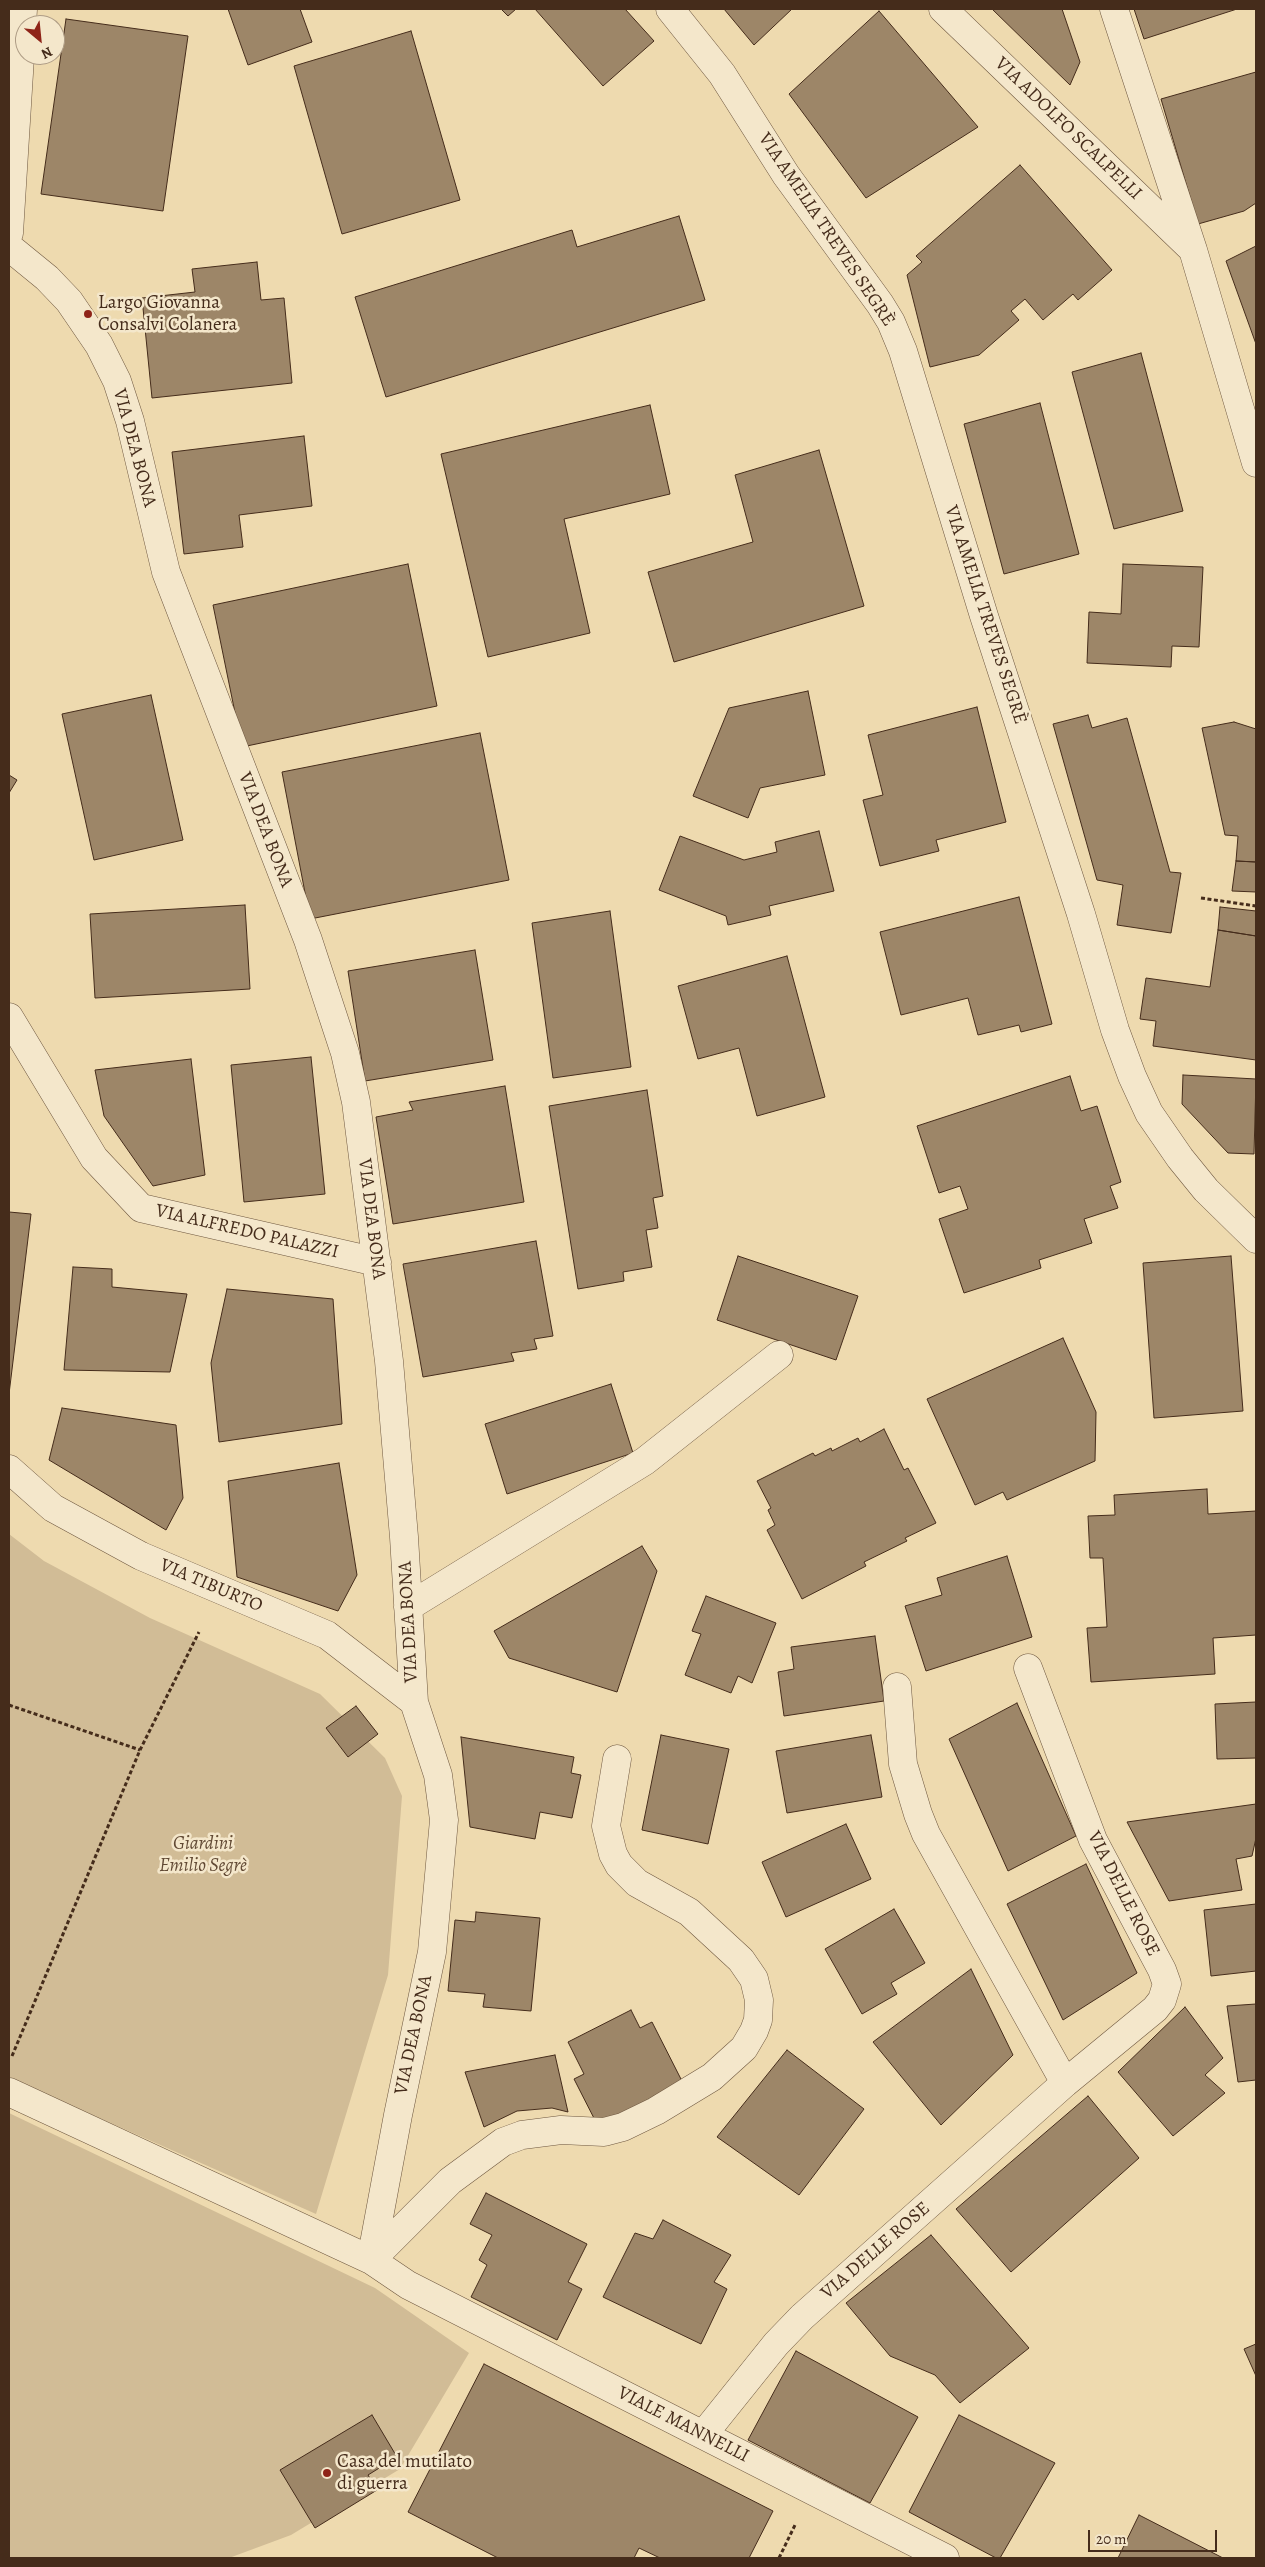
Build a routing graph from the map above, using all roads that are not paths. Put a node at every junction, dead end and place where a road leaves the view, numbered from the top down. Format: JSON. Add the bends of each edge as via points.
{"nodes":[{"id":1,"x":23,"y":9,"type":"edge"},
{"id":2,"x":670,"y":9,"type":"edge"},
{"id":3,"x":943,"y":9,"type":"edge"},
{"id":4,"x":1114,"y":9,"type":"edge"},
{"id":5,"x":9,"y":233,"type":"edge"},
{"id":6,"x":9,"y":247,"type":"edge"},
{"id":7,"x":1193,"y":250,"type":"junction"},
{"id":8,"x":1256,"y":463,"type":"edge"},
{"id":9,"x":9,"y":1017,"type":"edge"},
{"id":10,"x":1256,"y":1239,"type":"edge"},
{"id":11,"x":377,"y":1262,"type":"junction"},
{"id":12,"x":779,"y":1355,"type":"dead end"},
{"id":13,"x":9,"y":1469,"type":"edge"},
{"id":14,"x":408,"y":1607,"type":"junction"},
{"id":15,"x":1028,"y":1668,"type":"dead end"},
{"id":16,"x":897,"y":1687,"type":"dead end"},
{"id":17,"x":414,"y":1702,"type":"junction"},
{"id":18,"x":617,"y":1759,"type":"dead end"},
{"id":19,"x":1065,"y":2083,"type":"junction"},
{"id":20,"x":9,"y":2092,"type":"edge"},
{"id":21,"x":371,"y":2260,"type":"junction"},
{"id":22,"x":703,"y":2435,"type":"junction"},
{"id":23,"x":945,"y":2558,"type":"edge"}],
"edges":[{"from":1,"to":5,"type":"street"},
{"from":2,"to":10,"type":"street","name":"VIA AMELIA TREVES SEGRÈ","via":[[722,74],[786,175],[891,322],[903,351],[1128,1067],[1149,1113],[1180,1158],[1206,1190]]},
{"from":3,"to":7,"type":"street","name":"VIA ADOLFO SCALPELLI"},
{"from":4,"to":7,"type":"street"},
{"from":6,"to":11,"type":"street","name":"VIA DEA BONA","via":[[69,301],[99,345],[116,381],[130,421],[166,572],[308,940],[344,1053],[356,1102]]},
{"from":7,"to":8,"type":"street"},
{"from":9,"to":11,"type":"street","name":"VIA ALFREDO PALAZZI","via":[[94,1158],[141,1208]]},
{"from":11,"to":14,"type":"street","name":"VIA DEA BONA"},
{"from":12,"to":14,"type":"street","via":[[645,1461]]},
{"from":13,"to":17,"type":"street","name":"VIA TIBURTO","via":[[53,1508],[141,1556],[327,1635]]},
{"from":14,"to":17,"type":"street","name":"VIA DEA BONA"},
{"from":15,"to":19,"type":"street","name":"VIA DELLE ROSE","via":[[1093,1840],[1167,1984],[1155,2009]]},
{"from":16,"to":19,"type":"street","via":[[903,1764],[918,1814]]},
{"from":17,"to":21,"type":"street","name":"VIA DEA BONA","via":[[438,1775],[444,1830],[432,1952]]},
{"from":18,"to":21,"type":"street","via":[[606,1826],[613,1854],[637,1883],[689,1912],[742,1960],[754,1979],[760,2000],[754,2031],[744,2048],[712,2077],[623,2127],[595,2132],[561,2130],[503,2142],[450,2181]]},
{"from":19,"to":22,"type":"street","name":"VIA DELLE ROSE","via":[[802,2317],[776,2344]]},
{"from":20,"to":21,"type":"street","name":"VIALE MANNELLI"},
{"from":21,"to":22,"type":"street","name":"VIALE MANNELLI","via":[[422,2292]]},
{"from":22,"to":23,"type":"street","name":"VIALE MANNELLI"}]}
